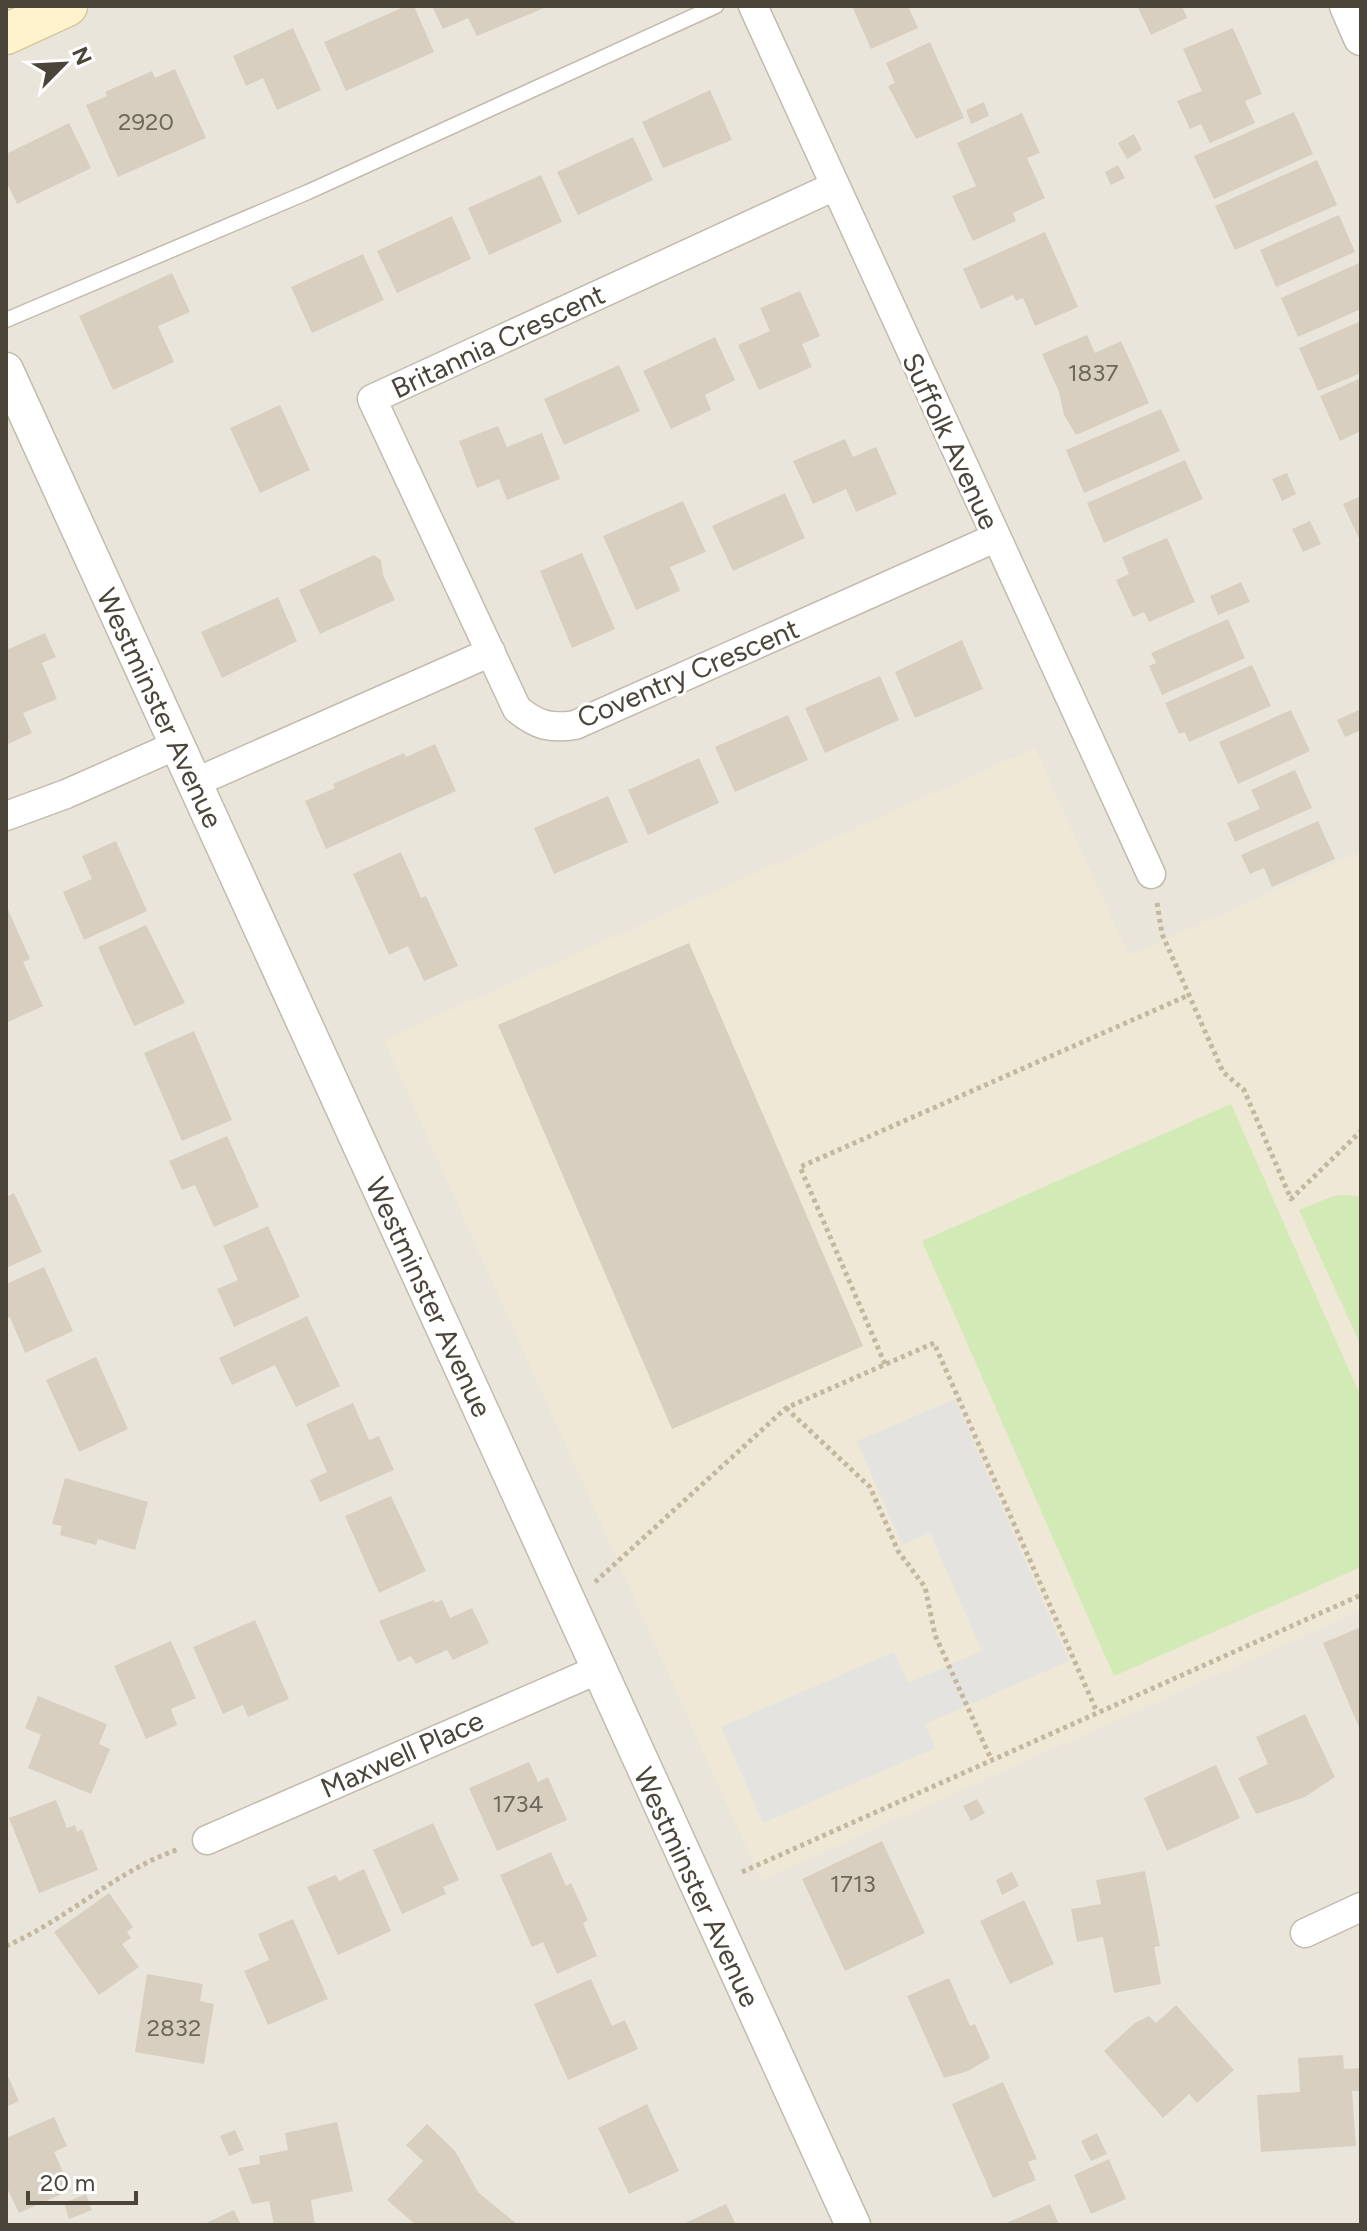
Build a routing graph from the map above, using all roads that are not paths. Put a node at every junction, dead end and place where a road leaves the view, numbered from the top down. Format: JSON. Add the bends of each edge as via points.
{"nodes":[{"id":1,"x":67,"y":6,"type":"edge"},
{"id":2,"x":716,"y":6,"type":"edge"},
{"id":3,"x":753,"y":6,"type":"edge"},
{"id":4,"x":1347,"y":6,"type":"edge"},
{"id":5,"x":6,"y":34,"type":"edge"},
{"id":6,"x":1361,"y":38,"type":"edge"},
{"id":7,"x":835,"y":186,"type":"junction"},
{"id":8,"x":6,"y":320,"type":"edge"},
{"id":9,"x":6,"y":370,"type":"edge"},
{"id":10,"x":995,"y":538,"type":"junction"},
{"id":11,"x":491,"y":652,"type":"junction"},
{"id":12,"x":177,"y":745,"type":"junction"},
{"id":13,"x":194,"y":783,"type":"junction"},
{"id":14,"x":6,"y":816,"type":"edge"},
{"id":15,"x":1151,"y":874,"type":"road end"},
{"id":16,"x":597,"y":1670,"type":"junction"},
{"id":17,"x":207,"y":1840,"type":"road end"},
{"id":18,"x":1361,"y":1907,"type":"edge"},
{"id":19,"x":1305,"y":1933,"type":"dead end"},
{"id":20,"x":853,"y":2225,"type":"edge"}],
"edges":[{"from":1,"to":5,"type":"main road"},
{"from":2,"to":8,"type":"lane","via":[[308,192]]},
{"from":3,"to":7,"type":"street","name":"Suffolk Avenue"},
{"from":4,"to":6,"type":"street"},
{"from":7,"to":10,"type":"street","name":"Suffolk Avenue"},
{"from":7,"to":11,"type":"street","name":"Britannia Crescent","via":[[372,399]]},
{"from":9,"to":12,"type":"street","name":"Westminster Avenue"},
{"from":10,"to":11,"type":"street","name":"Coventry Crescent","via":[[575,725],[552,728],[517,709]]},
{"from":10,"to":15,"type":"street","name":"Suffolk Avenue"},
{"from":11,"to":13,"type":"street"},
{"from":12,"to":13,"type":"street","name":"Westminster Avenue"},
{"from":12,"to":14,"type":"street"},
{"from":13,"to":16,"type":"street","name":"Westminster Avenue"},
{"from":16,"to":17,"type":"street","name":"Maxwell Place"},
{"from":16,"to":20,"type":"street","name":"Westminster Avenue"},
{"from":18,"to":19,"type":"street"}]}
